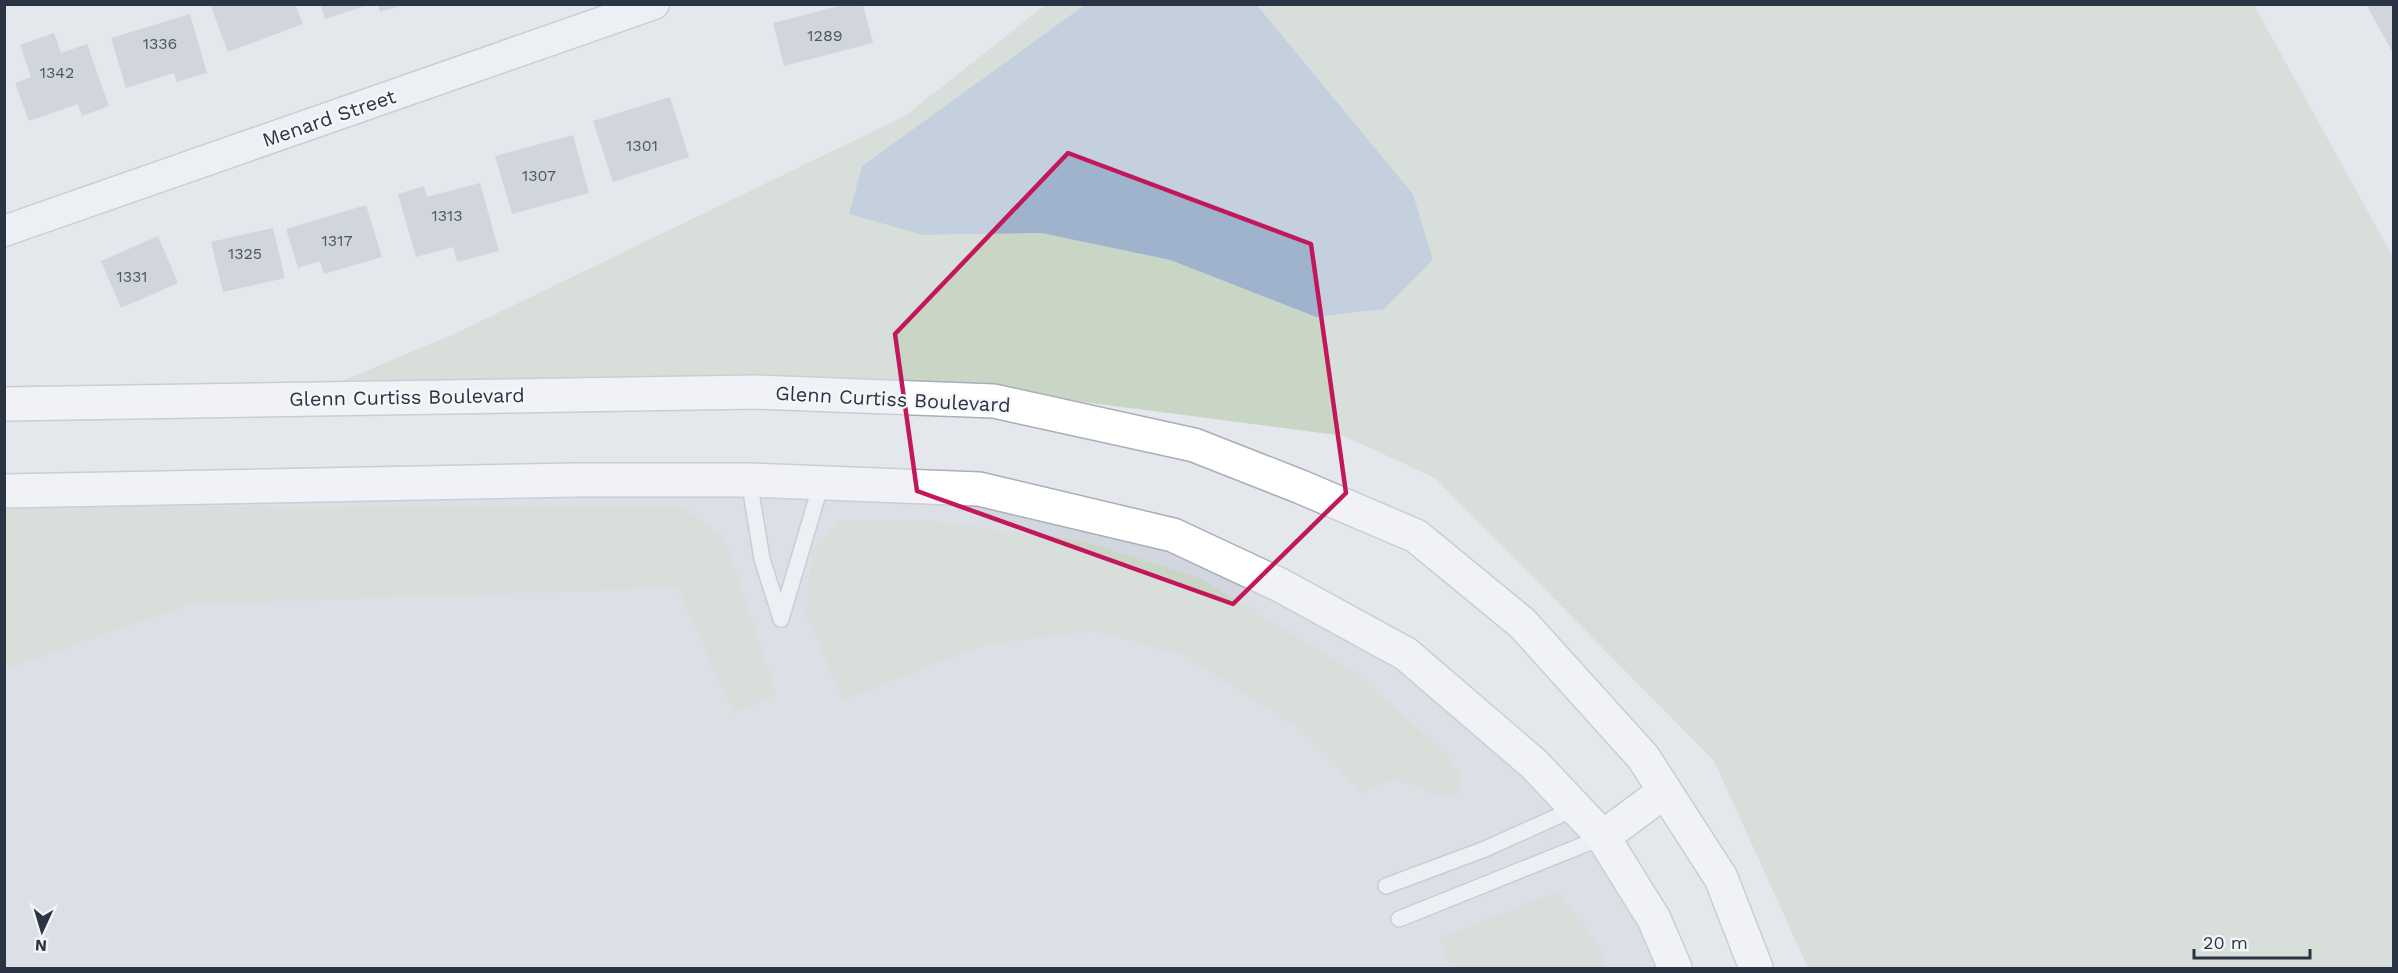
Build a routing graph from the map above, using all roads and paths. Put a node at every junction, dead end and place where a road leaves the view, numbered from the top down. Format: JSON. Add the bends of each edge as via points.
{"nodes":[{"id":1,"x":654,"y":4,"type":"edge"},
{"id":2,"x":4,"y":231,"type":"edge"},
{"id":3,"x":4,"y":404,"type":"edge"},
{"id":4,"x":749,"y":480,"type":"junction"},
{"id":5,"x":821,"y":484,"type":"junction"},
{"id":6,"x":4,"y":491,"type":"edge"},
{"id":7,"x":1665,"y":791,"type":"junction"},
{"id":8,"x":1576,"y":808,"type":"junction"},
{"id":9,"x":1603,"y":837,"type":"junction"},
{"id":10,"x":1386,"y":886,"type":"dead end"},
{"id":11,"x":1399,"y":919,"type":"dead end"},
{"id":12,"x":1675,"y":969,"type":"edge"},
{"id":13,"x":1756,"y":969,"type":"edge"}],
"edges":[{"from":1,"to":2,"type":"street","name":"Menard Street"},
{"from":3,"to":7,"type":"main road","name":"Glenn Curtiss Boulevard","via":[[755,392],[994,401],[1194,445],[1416,536],[1522,623],[1643,757]]},
{"from":4,"to":5,"type":"main road"},
{"from":4,"to":5,"type":"lane","via":[[762,559],[781,619]]},
{"from":4,"to":6,"type":"main road"},
{"from":5,"to":8,"type":"main road","via":[[979,489],[1173,535],[1281,585],[1406,654],[1534,764]]},
{"from":7,"to":9,"type":"main road"},
{"from":7,"to":13,"type":"main road","name":"Glenn Curtiss Boulevard","via":[[1721,878]]},
{"from":8,"to":9,"type":"main road"},
{"from":8,"to":10,"type":"lane","via":[[1485,849]]},
{"from":9,"to":11,"type":"lane"},
{"from":9,"to":12,"type":"main road","via":[[1654,919]]}]}
